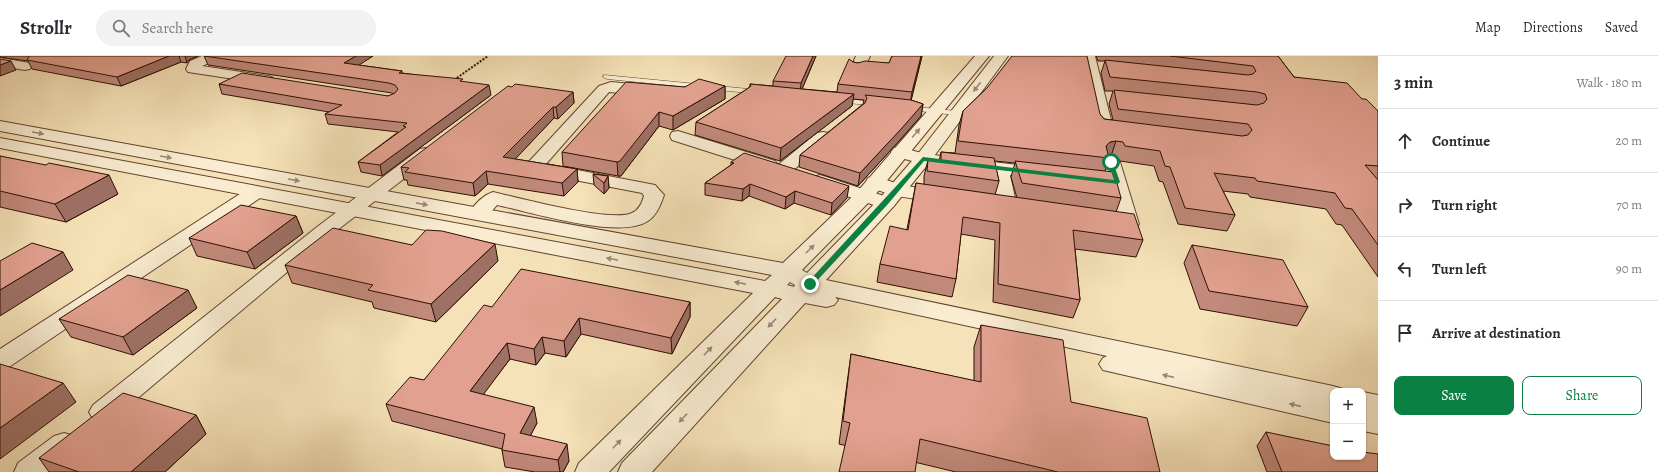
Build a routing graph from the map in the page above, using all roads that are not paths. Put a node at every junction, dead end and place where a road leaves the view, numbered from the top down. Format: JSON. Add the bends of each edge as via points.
{"nodes":[{"id":1,"x":214,"y":56,"type":"edge"},
{"id":2,"x":863,"y":56,"type":"edge"},
{"id":3,"x":982,"y":56,"type":"edge"},
{"id":4,"x":1001,"y":56,"type":"edge"},
{"id":5,"x":0,"y":62,"type":"edge"},
{"id":6,"x":1095,"y":63,"type":"edge"},
{"id":7,"x":25,"y":66,"type":"dead end"},
{"id":8,"x":857,"y":70,"type":"edge"},
{"id":9,"x":608,"y":77,"type":"dead end"},
{"id":10,"x":284,"y":83,"type":"edge"},
{"id":11,"x":670,"y":92,"type":"edge"},
{"id":12,"x":764,"y":93,"type":"edge"},
{"id":13,"x":827,"y":99,"type":"edge"},
{"id":14,"x":946,"y":112,"type":"junction"},
{"id":15,"x":848,"y":117,"type":"edge"},
{"id":16,"x":697,"y":124,"type":"edge"},
{"id":17,"x":0,"y":126,"type":"edge"},
{"id":18,"x":1135,"y":132,"type":"edge"},
{"id":19,"x":441,"y":141,"type":"edge"},
{"id":20,"x":0,"y":143,"type":"edge"},
{"id":21,"x":900,"y":152,"type":"junction"},
{"id":22,"x":923,"y":159,"type":"junction"},
{"id":23,"x":1111,"y":162,"type":"dead end"},
{"id":24,"x":784,"y":169,"type":"junction"},
{"id":25,"x":999,"y":169,"type":"junction"},
{"id":26,"x":1062,"y":176,"type":"edge"},
{"id":27,"x":256,"y":192,"type":"junction"},
{"id":28,"x":880,"y":193,"type":"junction"},
{"id":29,"x":371,"y":194,"type":"junction"},
{"id":30,"x":960,"y":200,"type":"edge"},
{"id":31,"x":1006,"y":207,"type":"edge"},
{"id":32,"x":352,"y":210,"type":"junction"},
{"id":33,"x":478,"y":214,"type":"junction"},
{"id":34,"x":1090,"y":218,"type":"edge"},
{"id":35,"x":788,"y":271,"type":"junction"},
{"id":36,"x":770,"y":289,"type":"junction"},
{"id":37,"x":805,"y":289,"type":"junction"},
{"id":38,"x":0,"y":361,"type":"edge"},
{"id":39,"x":1330,"y":395,"type":"edge"},
{"id":40,"x":1366,"y":403,"type":"edge"},
{"id":41,"x":1378,"y":405,"type":"edge"},
{"id":42,"x":1330,"y":412,"type":"edge"},
{"id":43,"x":1366,"y":421,"type":"edge"},
{"id":44,"x":1378,"y":423,"type":"edge"},
{"id":45,"x":30,"y":472,"type":"edge"},
{"id":46,"x":590,"y":472,"type":"edge"},
{"id":47,"x":633,"y":472,"type":"edge"}],
"edges":[{"from":1,"to":10,"type":"street","via":[[195,64],[193,69]]},
{"from":2,"to":8,"type":"street"},
{"from":3,"to":14,"type":"street"},
{"from":4,"to":14,"type":"street","one_way":true},
{"from":5,"to":7,"type":"street"},
{"from":6,"to":18,"type":"street","via":[[1105,96],[1105,128]]},
{"from":9,"to":12,"type":"lane"},
{"from":11,"to":33,"type":"street","via":[[611,87],[604,89],[533,167],[648,189],[654,195],[651,207],[639,218],[622,222],[601,221],[493,198]]},
{"from":13,"to":14,"type":"lane"},
{"from":21,"to":14,"type":"street","one_way":true},
{"from":14,"to":22,"type":"street"},
{"from":15,"to":24,"type":"street"},
{"from":16,"to":24,"type":"street","via":[[678,136]]},
{"from":17,"to":29,"type":"street","one_way":true},
{"from":19,"to":29,"type":"street"},
{"from":20,"to":27,"type":"street"},
{"from":21,"to":22,"type":"street"},
{"from":21,"to":28,"type":"street"},
{"from":22,"to":25,"type":"street"},
{"from":22,"to":28,"type":"street"},
{"from":23,"to":34,"type":"street","via":[[1110,181],[1128,224]]},
{"from":24,"to":28,"type":"street"},
{"from":25,"to":26,"type":"street"},
{"from":25,"to":31,"type":"street"},
{"from":27,"to":32,"type":"street"},
{"from":27,"to":38,"type":"street"},
{"from":28,"to":30,"type":"street"},
{"from":35,"to":28,"type":"street","one_way":true},
{"from":28,"to":37,"type":"street"},
{"from":29,"to":32,"type":"street"},
{"from":29,"to":33,"type":"street","one_way":true},
{"from":36,"to":32,"type":"street","one_way":true},
{"from":32,"to":45,"type":"street"},
{"from":33,"to":35,"type":"street"},
{"from":35,"to":36,"type":"street"},
{"from":35,"to":37,"type":"street"},
{"from":36,"to":37,"type":"street"},
{"from":46,"to":36,"type":"street","one_way":true},
{"from":37,"to":39,"type":"street"},
{"from":42,"to":37,"type":"street","one_way":true},
{"from":37,"to":47,"type":"street","one_way":true},
{"from":40,"to":41,"type":"street"},
{"from":43,"to":44,"type":"street"}]}
